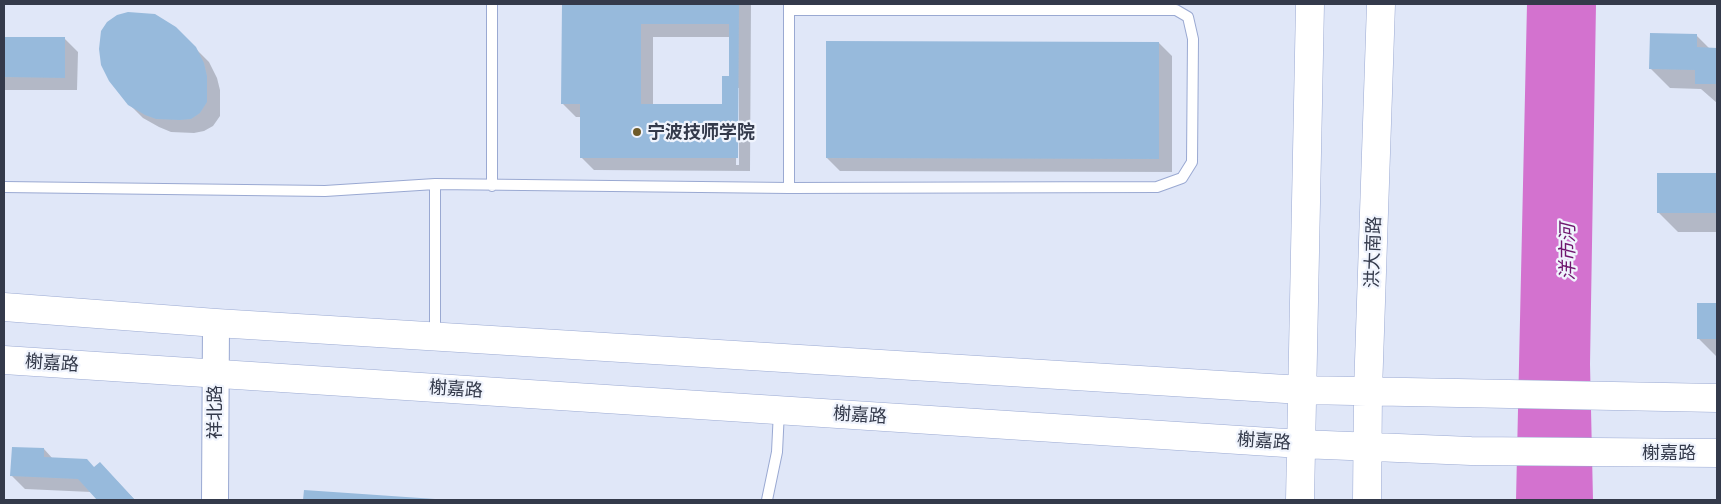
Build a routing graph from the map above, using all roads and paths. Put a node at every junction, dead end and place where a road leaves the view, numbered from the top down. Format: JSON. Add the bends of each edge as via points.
{"nodes":[{"id":1,"x":492,"y":4,"type":"edge"},
{"id":2,"x":1310,"y":4,"type":"edge"},
{"id":3,"x":1381,"y":4,"type":"edge"},
{"id":4,"x":789,"y":7,"type":"edge"},
{"id":5,"x":435,"y":184,"type":"junction"},
{"id":6,"x":492,"y":186,"type":"junction"},
{"id":7,"x":4,"y":187,"type":"edge"},
{"id":8,"x":789,"y":188,"type":"junction"},
{"id":9,"x":4,"y":307,"type":"edge"},
{"id":10,"x":216,"y":323,"type":"junction"},
{"id":11,"x":435,"y":337,"type":"junction"},
{"id":12,"x":4,"y":360,"type":"edge"},
{"id":13,"x":215,"y":374,"type":"junction"},
{"id":14,"x":1302,"y":390,"type":"junction"},
{"id":15,"x":1368,"y":391,"type":"junction"},
{"id":16,"x":1717,"y":398,"type":"edge"},
{"id":17,"x":779,"y":410,"type":"junction"},
{"id":18,"x":1302,"y":444,"type":"junction"},
{"id":19,"x":1368,"y":446,"type":"junction"},
{"id":20,"x":1717,"y":453,"type":"edge"},
{"id":21,"x":215,"y":500,"type":"edge"},
{"id":22,"x":767,"y":500,"type":"edge"},
{"id":23,"x":1300,"y":500,"type":"edge"},
{"id":24,"x":1367,"y":500,"type":"edge"}],
"edges":[{"from":1,"to":6,"type":"lane"},
{"from":2,"to":14,"type":"main road"},
{"from":3,"to":15,"type":"main road","name":"洪大南路"},
{"from":4,"to":8,"type":"lane"},
{"from":4,"to":8,"type":"lane","via":[[1176,10],[1188,17],[1193,39],[1192,162],[1182,178],[1157,187]]},
{"from":5,"to":6,"type":"lane"},
{"from":5,"to":7,"type":"lane","via":[[325,190]]},
{"from":5,"to":11,"type":"lane"},
{"from":6,"to":8,"type":"lane"},
{"from":9,"to":10,"type":"main road"},
{"from":10,"to":11,"type":"main road"},
{"from":10,"to":13,"type":"street","name":"祥北路"},
{"from":11,"to":14,"type":"main road"},
{"from":12,"to":13,"type":"main road","name":"榭嘉路"},
{"from":13,"to":17,"type":"main road","name":"榭嘉路"},
{"from":13,"to":21,"type":"street","name":"祥北路"},
{"from":14,"to":15,"type":"main road"},
{"from":14,"to":18,"type":"main road"},
{"from":15,"to":16,"type":"main road"},
{"from":15,"to":19,"type":"main road","name":"洪大南路"},
{"from":17,"to":18,"type":"main road","name":"榭嘉路"},
{"from":17,"to":22,"type":"lane","via":[[777,452]]},
{"from":18,"to":19,"type":"main road","name":"榭嘉路"},
{"from":18,"to":23,"type":"main road"},
{"from":19,"to":20,"type":"main road","name":"榭嘉路","via":[[1471,451]]},
{"from":19,"to":24,"type":"main road","name":"洪大南路"}]}
